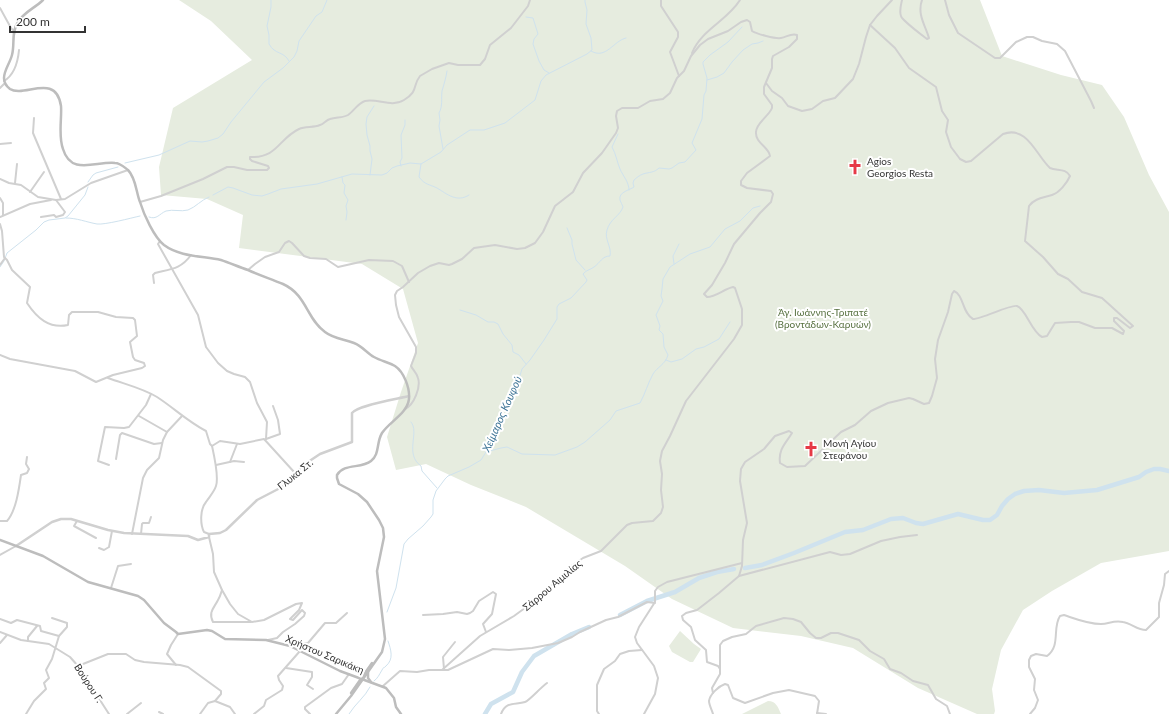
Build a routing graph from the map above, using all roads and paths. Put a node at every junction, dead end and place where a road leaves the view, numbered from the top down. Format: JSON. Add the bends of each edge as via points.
{"nodes":[{"id":1,"x":43,"y":0,"type":"edge"},
{"id":2,"x":530,"y":0,"type":"edge"},
{"id":3,"x":661,"y":0,"type":"edge"},
{"id":4,"x":740,"y":0,"type":"edge"},
{"id":5,"x":892,"y":0,"type":"edge"},
{"id":6,"x":902,"y":0,"type":"edge"},
{"id":7,"x":922,"y":0,"type":"edge"},
{"id":8,"x":946,"y":0,"type":"edge"},
{"id":9,"x":0,"y":8,"type":"edge"},
{"id":10,"x":870,"y":26,"type":"junction"},
{"id":11,"x":14,"y":30,"type":"junction"},
{"id":12,"x":20,"y":50,"type":"dead end"},
{"id":13,"x":691,"y":56,"type":"junction"},
{"id":14,"x":679,"y":76,"type":"junction"},
{"id":15,"x":4,"y":82,"type":"junction"},
{"id":16,"x":766,"y":83,"type":"junction"},
{"id":17,"x":0,"y":88,"type":"edge"},
{"id":18,"x":1094,"y":108,"type":"dead end"},
{"id":19,"x":34,"y":118,"type":"dead end"},
{"id":20,"x":10,"y":143,"type":"dead end"},
{"id":21,"x":0,"y":144,"type":"edge"},
{"id":22,"x":17,"y":164,"type":"dead end"},
{"id":23,"x":128,"y":170,"type":"junction"},
{"id":24,"x":44,"y":172,"type":"dead end"},
{"id":25,"x":0,"y":179,"type":"edge"},
{"id":26,"x":15,"y":183,"type":"junction"},
{"id":27,"x":30,"y":192,"type":"junction"},
{"id":28,"x":0,"y":198,"type":"edge"},
{"id":29,"x":52,"y":200,"type":"junction"},
{"id":30,"x":56,"y":200,"type":"junction"},
{"id":31,"x":61,"y":200,"type":"junction"},
{"id":32,"x":140,"y":202,"type":"junction"},
{"id":33,"x":3,"y":215,"type":"junction"},
{"id":34,"x":0,"y":217,"type":"edge"},
{"id":35,"x":41,"y":217,"type":"dead end"},
{"id":36,"x":0,"y":224,"type":"edge"},
{"id":37,"x":160,"y":241,"type":"junction"},
{"id":38,"x":191,"y":255,"type":"junction"},
{"id":39,"x":6,"y":259,"type":"junction"},
{"id":40,"x":0,"y":265,"type":"edge"},
{"id":41,"x":172,"y":269,"type":"junction"},
{"id":42,"x":248,"y":270,"type":"junction"},
{"id":43,"x":409,"y":282,"type":"junction"},
{"id":44,"x":154,"y":283,"type":"dead end"},
{"id":45,"x":0,"y":355,"type":"edge"},
{"id":46,"x":108,"y":378,"type":"junction"},
{"id":47,"x":151,"y":394,"type":"junction"},
{"id":48,"x":409,"y":396,"type":"junction"},
{"id":49,"x":273,"y":406,"type":"dead end"},
{"id":50,"x":404,"y":410,"type":"junction"},
{"id":51,"x":138,"y":416,"type":"junction"},
{"id":52,"x":182,"y":416,"type":"junction"},
{"id":53,"x":167,"y":432,"type":"junction"},
{"id":54,"x":265,"y":439,"type":"junction"},
{"id":55,"x":162,"y":442,"type":"junction"},
{"id":56,"x":237,"y":444,"type":"junction"},
{"id":57,"x":212,"y":446,"type":"junction"},
{"id":58,"x":27,"y":457,"type":"dead end"},
{"id":59,"x":116,"y":459,"type":"dead end"},
{"id":60,"x":230,"y":462,"type":"junction"},
{"id":61,"x":244,"y":462,"type":"dead end"},
{"id":62,"x":109,"y":465,"type":"dead end"},
{"id":63,"x":216,"y":465,"type":"junction"},
{"id":64,"x":295,"y":473,"type":"junction"},
{"id":65,"x":151,"y":517,"type":"dead end"},
{"id":66,"x":0,"y":521,"type":"edge"},
{"id":67,"x":77,"y":521,"type":"junction"},
{"id":68,"x":112,"y":531,"type":"junction"},
{"id":69,"x":132,"y":534,"type":"junction"},
{"id":70,"x":917,"y":534,"type":"dead end"},
{"id":71,"x":141,"y":535,"type":"junction"},
{"id":72,"x":209,"y":536,"type":"junction"},
{"id":73,"x":96,"y":538,"type":"dead end"},
{"id":74,"x":0,"y":540,"type":"edge"},
{"id":75,"x":16,"y":546,"type":"junction"},
{"id":76,"x":99,"y":548,"type":"dead end"},
{"id":77,"x":0,"y":555,"type":"edge"},
{"id":78,"x":131,"y":564,"type":"dead end"},
{"id":79,"x":742,"y":564,"type":"junction"},
{"id":80,"x":1169,"y":571,"type":"edge"},
{"id":81,"x":739,"y":575,"type":"junction"},
{"id":82,"x":111,"y":588,"type":"junction"},
{"id":83,"x":222,"y":590,"type":"junction"},
{"id":84,"x":655,"y":602,"type":"junction"},
{"id":85,"x":347,"y":614,"type":"dead end"},
{"id":86,"x":422,"y":615,"type":"dead end"},
{"id":87,"x":52,"y":618,"type":"dead end"},
{"id":88,"x":0,"y":619,"type":"edge"},
{"id":89,"x":252,"y":622,"type":"junction"},
{"id":90,"x":37,"y":626,"type":"junction"},
{"id":91,"x":0,"y":632,"type":"edge"},
{"id":92,"x":486,"y":632,"type":"junction"},
{"id":93,"x":178,"y":634,"type":"junction"},
{"id":94,"x":7,"y":635,"type":"junction"},
{"id":95,"x":59,"y":636,"type":"junction"},
{"id":96,"x":266,"y":640,"type":"junction"},
{"id":97,"x":29,"y":642,"type":"junction"},
{"id":98,"x":455,"y":642,"type":"dead end"},
{"id":99,"x":0,"y":643,"type":"edge"},
{"id":100,"x":290,"y":646,"type":"junction"},
{"id":101,"x":55,"y":648,"type":"junction"},
{"id":102,"x":301,"y":650,"type":"junction"},
{"id":103,"x":642,"y":650,"type":"junction"},
{"id":104,"x":377,"y":658,"type":"junction"},
{"id":105,"x":176,"y":665,"type":"junction"},
{"id":106,"x":78,"y":666,"type":"junction"},
{"id":107,"x":286,"y":668,"type":"junction"},
{"id":108,"x":370,"y":669,"type":"junction"},
{"id":109,"x":720,"y":669,"type":"junction"},
{"id":110,"x":443,"y":670,"type":"junction"},
{"id":111,"x":349,"y":674,"type":"junction"},
{"id":112,"x":354,"y":676,"type":"junction"},
{"id":113,"x":361,"y":678,"type":"junction"},
{"id":114,"x":371,"y":682,"type":"junction"},
{"id":115,"x":547,"y":683,"type":"dead end"},
{"id":116,"x":355,"y":686,"type":"junction"},
{"id":117,"x":383,"y":686,"type":"junction"},
{"id":118,"x":313,"y":689,"type":"dead end"},
{"id":119,"x":713,"y":693,"type":"junction"},
{"id":120,"x":350,"y":697,"type":"junction"},
{"id":121,"x":214,"y":701,"type":"junction"},
{"id":122,"x":141,"y":703,"type":"dead end"},
{"id":123,"x":159,"y":712,"type":"dead end"},
{"id":124,"x":26,"y":714,"type":"edge"},
{"id":125,"x":109,"y":714,"type":"edge"},
{"id":126,"x":127,"y":714,"type":"edge"},
{"id":127,"x":163,"y":714,"type":"edge"},
{"id":128,"x":200,"y":714,"type":"edge"},
{"id":129,"x":235,"y":714,"type":"edge"},
{"id":130,"x":254,"y":714,"type":"edge"},
{"id":131,"x":310,"y":714,"type":"edge"},
{"id":132,"x":336,"y":714,"type":"edge"},
{"id":133,"x":401,"y":714,"type":"edge"},
{"id":134,"x":501,"y":714,"type":"edge"},
{"id":135,"x":599,"y":714,"type":"edge"},
{"id":136,"x":644,"y":714,"type":"edge"},
{"id":137,"x":713,"y":714,"type":"edge"},
{"id":138,"x":817,"y":714,"type":"edge"},
{"id":139,"x":826,"y":714,"type":"edge"},
{"id":140,"x":950,"y":714,"type":"edge"},
{"id":141,"x":1030,"y":714,"type":"edge"}],
"edges":[{"from":1,"to":11,"type":"main road","via":[[23,14]]},
{"from":2,"to":32,"type":"street","via":[[511,28],[490,44],[480,65],[442,65],[421,75],[417,79],[414,92],[401,102],[391,104],[377,100],[364,101],[347,115],[330,119],[319,126],[298,129],[271,153],[258,158],[250,157],[252,161],[268,166],[267,170],[227,167],[204,179]]},
{"from":3,"to":14,"type":"street","via":[[678,32],[670,52]]},
{"from":4,"to":13,"type":"street","via":[[733,10],[700,39]]},
{"from":5,"to":10,"type":"street"},
{"from":6,"to":7,"type":"street","via":[[902,19],[927,39],[929,36],[920,10]]},
{"from":8,"to":18,"type":"street","via":[[949,15],[958,33],[995,58],[1000,58],[1016,42],[1027,37],[1059,46],[1067,56]]},
{"from":9,"to":11,"type":"street"},
{"from":10,"to":16,"type":"street","via":[[854,78],[833,99],[823,101],[812,110],[802,111],[788,106]]},
{"from":10,"to":79,"type":"street","via":[[895,48],[910,68],[936,87],[942,111],[948,120],[946,132],[950,145],[960,159],[971,161],[1003,134],[1017,133],[1031,143],[1050,168],[1064,171],[1070,176],[1054,194],[1039,198],[1030,204],[1025,241],[1058,274],[1068,279],[1080,291],[1102,298],[1133,326],[1130,328],[1114,318],[1124,331],[1123,334],[1113,329],[1096,328],[1079,322],[1057,323],[1047,336],[1042,337],[1017,306],[973,319],[967,314],[954,291],[938,340],[935,359],[937,378],[929,403],[924,404],[909,398],[876,408],[855,425],[841,432],[805,466],[787,467],[779,462],[782,447],[792,434],[790,431],[775,436],[764,449],[744,463],[740,481],[747,523]]},
{"from":11,"to":15,"type":"main road","via":[[12,55]]},
{"from":12,"to":15,"type":"street","via":[[13,71]]},
{"from":13,"to":14,"type":"street"},
{"from":13,"to":16,"type":"street","via":[[705,41],[745,20],[749,21],[756,33],[778,38],[797,35],[794,43],[773,56],[772,70]]},
{"from":14,"to":43,"type":"street","via":[[669,94],[663,99],[650,101],[638,108],[623,108],[618,111],[616,133],[583,173],[572,192],[555,206],[535,243],[517,249],[496,246],[474,248],[452,264],[439,263],[430,266]]},
{"from":15,"to":17,"type":"street"},
{"from":15,"to":23,"type":"main road","via":[[13,90],[44,87],[57,94],[61,106],[62,148],[72,161],[85,166],[115,163]]},
{"from":16,"to":92,"type":"street","name":"Σάρρου Αιμιλίας","via":[[763,93],[772,108],[758,126],[756,133],[770,156],[747,173],[740,182],[746,187],[771,191],[774,194],[771,203],[734,244],[712,285],[704,294],[709,298],[731,287],[735,288],[742,309],[742,325],[686,401],[662,451],[662,512],[651,522],[628,524],[603,550],[576,562],[526,608]]},
{"from":19,"to":31,"type":"street","via":[[32,132]]},
{"from":20,"to":21,"type":"street"},
{"from":22,"to":26,"type":"street"},
{"from":23,"to":31,"type":"street","via":[[91,183]]},
{"from":23,"to":32,"type":"main road"},
{"from":24,"to":27,"type":"street"},
{"from":25,"to":26,"type":"street"},
{"from":26,"to":27,"type":"street","via":[[21,184]]},
{"from":27,"to":29,"type":"street"},
{"from":28,"to":33,"type":"street","via":[[3,203]]},
{"from":29,"to":30,"type":"street"},
{"from":29,"to":33,"type":"street","via":[[30,204]]},
{"from":30,"to":31,"type":"street"},
{"from":30,"to":35,"type":"street","via":[[65,212],[63,215]]},
{"from":32,"to":37,"type":"main road"},
{"from":33,"to":34,"type":"street"},
{"from":36,"to":39,"type":"street"},
{"from":37,"to":38,"type":"main road","via":[[172,250]]},
{"from":37,"to":41,"type":"street","via":[[158,244]]},
{"from":38,"to":41,"type":"street","via":[[182,266]]},
{"from":38,"to":42,"type":"main road","via":[[223,261]]},
{"from":39,"to":40,"type":"street"},
{"from":39,"to":46,"type":"street","via":[[12,270],[30,287],[28,305],[36,315],[50,325],[67,325],[70,314],[74,312],[98,312],[116,317],[132,317],[135,320],[137,336],[130,343],[133,357],[145,366]]},
{"from":41,"to":44,"type":"street","via":[[154,273]]},
{"from":41,"to":54,"type":"street","via":[[198,315],[206,347],[227,371],[249,380],[267,422]]},
{"from":42,"to":43,"type":"street","via":[[254,264],[279,252],[289,241],[304,256],[326,259],[338,266],[369,260],[393,261],[402,266]]},
{"from":42,"to":48,"type":"main road","via":[[294,290],[319,327],[329,335],[356,344],[375,358],[395,366],[406,381]]},
{"from":43,"to":50,"type":"street","via":[[396,292],[396,305],[401,321],[415,345],[412,366],[419,384],[417,393]]},
{"from":45,"to":46,"type":"street","via":[[17,361],[75,371],[95,382]]},
{"from":46,"to":47,"type":"street"},
{"from":47,"to":51,"type":"street"},
{"from":47,"to":52,"type":"street"},
{"from":48,"to":50,"type":"main road"},
{"from":48,"to":64,"type":"street","name":"Γλυκα Στ.","via":[[374,403],[355,410],[352,416],[352,441],[320,454]]},
{"from":49,"to":54,"type":"street","via":[[280,434]]},
{"from":50,"to":104,"type":"main road","via":[[383,432],[377,453],[372,460],[343,469],[337,477],[339,484],[367,502],[383,528],[384,537],[377,571],[385,639],[382,652]]},
{"from":51,"to":53,"type":"street"},
{"from":51,"to":62,"type":"street","via":[[128,428],[105,427],[98,461]]},
{"from":52,"to":53,"type":"street"},
{"from":52,"to":57,"type":"street","via":[[206,432]]},
{"from":53,"to":55,"type":"street"},
{"from":54,"to":56,"type":"street"},
{"from":54,"to":64,"type":"street"},
{"from":55,"to":59,"type":"street","via":[[154,444],[122,433]]},
{"from":55,"to":69,"type":"street","via":[[159,458],[143,478]]},
{"from":56,"to":57,"type":"street","via":[[223,441]]},
{"from":56,"to":60,"type":"street"},
{"from":57,"to":63,"type":"street"},
{"from":58,"to":66,"type":"street","via":[[26,464],[29,469],[22,476],[10,516],[7,521]]},
{"from":60,"to":61,"type":"street"},
{"from":60,"to":63,"type":"street"},
{"from":63,"to":72,"type":"street","via":[[217,484],[202,509],[202,529]]},
{"from":64,"to":72,"type":"street","name":"Γλυκα Στ.","via":[[284,486],[257,500],[224,532]]},
{"from":65,"to":71,"type":"street","via":[[149,523],[142,524]]},
{"from":67,"to":68,"type":"street","name":"Γλυκα Στ."},
{"from":67,"to":73,"type":"street","via":[[74,526]]},
{"from":67,"to":75,"type":"street","name":"Γλυκα Στ.","via":[[54,521]]},
{"from":68,"to":69,"type":"street","name":"Γλυκα Στ."},
{"from":68,"to":76,"type":"street","via":[[109,546],[104,550]]},
{"from":69,"to":71,"type":"street","name":"Γλυκα Στ."},
{"from":70,"to":81,"type":"street","via":[[881,542],[850,554],[830,552]]},
{"from":71,"to":72,"type":"street","name":"Γλυκα Στ.","via":[[188,536],[198,540]]},
{"from":72,"to":83,"type":"street","via":[[214,570]]},
{"from":74,"to":75,"type":"main road"},
{"from":75,"to":77,"type":"street"},
{"from":75,"to":82,"type":"main road","via":[[43,556],[88,582]]},
{"from":78,"to":82,"type":"street","via":[[118,566]]},
{"from":79,"to":81,"type":"street"},
{"from":79,"to":84,"type":"street","via":[[667,582],[658,587]]},
{"from":80,"to":141,"type":"street","via":[[1164,574],[1159,617],[1146,630],[1124,622],[1092,624],[1060,616],[1057,621],[1056,641],[1050,654],[1036,654],[1029,660],[1038,700]]},
{"from":81,"to":109,"type":"street","via":[[720,593],[682,617],[691,627],[695,640],[706,650],[708,662]]},
{"from":82,"to":93,"type":"main road","via":[[144,600],[170,629]]},
{"from":83,"to":89,"type":"street","via":[[235,611]]},
{"from":83,"to":89,"type":"street","via":[[219,600],[211,610],[212,620],[215,623]]},
{"from":84,"to":103,"type":"street","via":[[635,634],[635,640]]},
{"from":84,"to":110,"type":"street","via":[[647,602],[558,643],[509,650],[493,648],[450,670]]},
{"from":85,"to":100,"type":"street","via":[[337,622],[325,623],[309,642]]},
{"from":86,"to":92,"type":"street","via":[[457,612],[467,614],[473,611],[479,601],[493,592],[496,594],[493,611],[483,624]]},
{"from":87,"to":95,"type":"street","via":[[68,623]]},
{"from":88,"to":90,"type":"street","via":[[11,624],[19,619]]},
{"from":89,"to":96,"type":"street","via":[[264,620],[296,604],[302,604],[290,618],[292,621],[301,611],[304,611],[304,616],[276,639]]},
{"from":90,"to":95,"type":"street","via":[[41,631]]},
{"from":90,"to":97,"type":"street","via":[[28,637]]},
{"from":91,"to":94,"type":"street","name":"Βούρου Γ."},
{"from":92,"to":110,"type":"street","name":"Σάρρου Αιμιλίας"},
{"from":93,"to":96,"type":"main road","name":"Χρήστου Σαρικάκη","via":[[207,630],[225,639]]},
{"from":93,"to":105,"type":"street","via":[[167,654]]},
{"from":94,"to":97,"type":"street","name":"Βούρου Γ."},
{"from":94,"to":99,"type":"street"},
{"from":95,"to":101,"type":"street"},
{"from":96,"to":100,"type":"main road","name":"Χρήστου Σαρικάκη"},
{"from":97,"to":101,"type":"street","name":"Βούρου Γ.","via":[[47,644]]},
{"from":98,"to":110,"type":"street","via":[[443,658]]},
{"from":100,"to":102,"type":"main road","name":"Χρήστου Σαρικάκη"},
{"from":101,"to":106,"type":"street","name":"Βούρου Γ.","via":[[70,657]]},
{"from":101,"to":124,"type":"street","via":[[46,670],[49,678],[44,684],[46,689]]},
{"from":102,"to":107,"type":"street"},
{"from":102,"to":111,"type":"main road","name":"Χρήστου Σαρικάκη"},
{"from":103,"to":135,"type":"street","via":[[620,654],[604,669],[596,687]]},
{"from":103,"to":136,"type":"street","via":[[654,666],[658,678],[655,694]]},
{"from":104,"to":108,"type":"main road"},
{"from":104,"to":113,"type":"main road"},
{"from":105,"to":106,"type":"street","via":[[144,662],[126,654],[108,654]]},
{"from":105,"to":121,"type":"street","via":[[191,669],[221,691]]},
{"from":106,"to":125,"type":"street","name":"Βούρου Γ."},
{"from":107,"to":118,"type":"street","via":[[312,672],[307,685]]},
{"from":107,"to":130,"type":"street","via":[[278,677],[282,689],[266,700],[264,706]]},
{"from":108,"to":113,"type":"main road"},
{"from":108,"to":114,"type":"main road","via":[[368,678]]},
{"from":109,"to":119,"type":"street","via":[[719,677],[712,689]]},
{"from":109,"to":140,"type":"street","via":[[720,646],[725,640],[746,634],[754,626],[776,619],[794,619],[801,622],[816,638],[838,633],[859,640],[870,651],[884,659],[890,669],[913,681],[928,685],[936,698],[947,706]]},
{"from":110,"to":117,"type":"street","via":[[400,671]]},
{"from":111,"to":112,"type":"main road","name":"Χρήστου Σαρικάκη"},
{"from":111,"to":131,"type":"street","via":[[342,684],[331,688],[305,707]]},
{"from":112,"to":113,"type":"main road","name":"Χρήστου Σαρικάκη"},
{"from":112,"to":116,"type":"main road"},
{"from":113,"to":114,"type":"main road","name":"Χρήστου Σαρικάκη"},
{"from":113,"to":116,"type":"main road"},
{"from":113,"to":120,"type":"main road"},
{"from":114,"to":117,"type":"main road","name":"Χρήστου Σαρικάκη"},
{"from":115,"to":134,"type":"street","via":[[527,701],[510,704]]},
{"from":116,"to":120,"type":"main road"},
{"from":117,"to":133,"type":"main road","via":[[394,698]]},
{"from":119,"to":137,"type":"street","via":[[709,702]]},
{"from":119,"to":138,"type":"street","via":[[726,684],[733,698],[747,703],[789,690],[818,698]]},
{"from":120,"to":132,"type":"main road"},
{"from":121,"to":128,"type":"street","via":[[208,703]]},
{"from":121,"to":129,"type":"street","via":[[230,707]]},
{"from":122,"to":126,"type":"street"},
{"from":123,"to":127,"type":"street"},
{"from":138,"to":139,"type":"street"}]}
